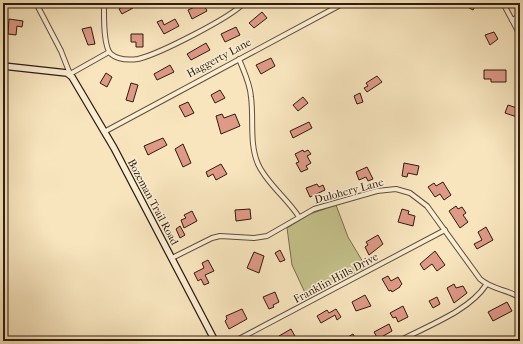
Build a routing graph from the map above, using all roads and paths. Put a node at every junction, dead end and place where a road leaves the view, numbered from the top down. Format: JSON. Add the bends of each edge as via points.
{"nodes":[{"id":1,"x":36,"y":3,"type":"edge"},
{"id":2,"x":104,"y":3,"type":"edge"},
{"id":3,"x":244,"y":3,"type":"edge"},
{"id":4,"x":344,"y":3,"type":"edge"},
{"id":5,"x":503,"y":3,"type":"edge"},
{"id":6,"x":520,"y":16,"type":"edge"},
{"id":7,"x":512,"y":20,"type":"junction"},
{"id":8,"x":520,"y":35,"type":"edge"},
{"id":9,"x":109,"y":52,"type":"junction"},
{"id":10,"x":238,"y":59,"type":"junction"},
{"id":11,"x":3,"y":66,"type":"edge"},
{"id":12,"x":70,"y":74,"type":"junction"},
{"id":13,"x":104,"y":132,"type":"junction"},
{"id":14,"x":299,"y":217,"type":"junction"},
{"id":15,"x":445,"y":230,"type":"junction"},
{"id":16,"x":172,"y":258,"type":"junction"},
{"id":17,"x":486,"y":285,"type":"junction"},
{"id":18,"x":520,"y":298,"type":"edge"},
{"id":19,"x":215,"y":341,"type":"edge"},
{"id":20,"x":235,"y":341,"type":"edge"},
{"id":21,"x":399,"y":341,"type":"edge"}],
"edges":[{"from":1,"to":12,"type":"street"},
{"from":2,"to":9,"type":"street","via":[[104,23]]},
{"from":3,"to":9,"type":"street","via":[[226,16],[147,56],[124,59]]},
{"from":4,"to":10,"type":"street","name":"Haggerty Lane"},
{"from":5,"to":7,"type":"street"},
{"from":6,"to":7,"type":"street"},
{"from":7,"to":8,"type":"street"},
{"from":9,"to":12,"type":"street"},
{"from":10,"to":13,"type":"street","name":"Haggerty Lane"},
{"from":10,"to":14,"type":"street","via":[[249,84],[254,148],[258,164]]},
{"from":11,"to":12,"type":"street"},
{"from":12,"to":13,"type":"street","name":"Bozeman Trail Road"},
{"from":13,"to":16,"type":"street","name":"Bozeman Trail Road"},
{"from":14,"to":15,"type":"street","name":"Dulohery Lane","via":[[328,205],[377,191],[396,189],[421,200]]},
{"from":14,"to":16,"type":"street","name":"Dulohery Lane","via":[[267,236],[220,236],[204,240]]},
{"from":15,"to":17,"type":"street","name":"Dulohery Lane"},
{"from":15,"to":20,"type":"street","name":"Franklin Hills Drive"},
{"from":16,"to":19,"type":"street","name":"Bozeman Trail Road"},
{"from":17,"to":18,"type":"street"},
{"from":17,"to":21,"type":"street","via":[[481,293],[467,304]]}]}
